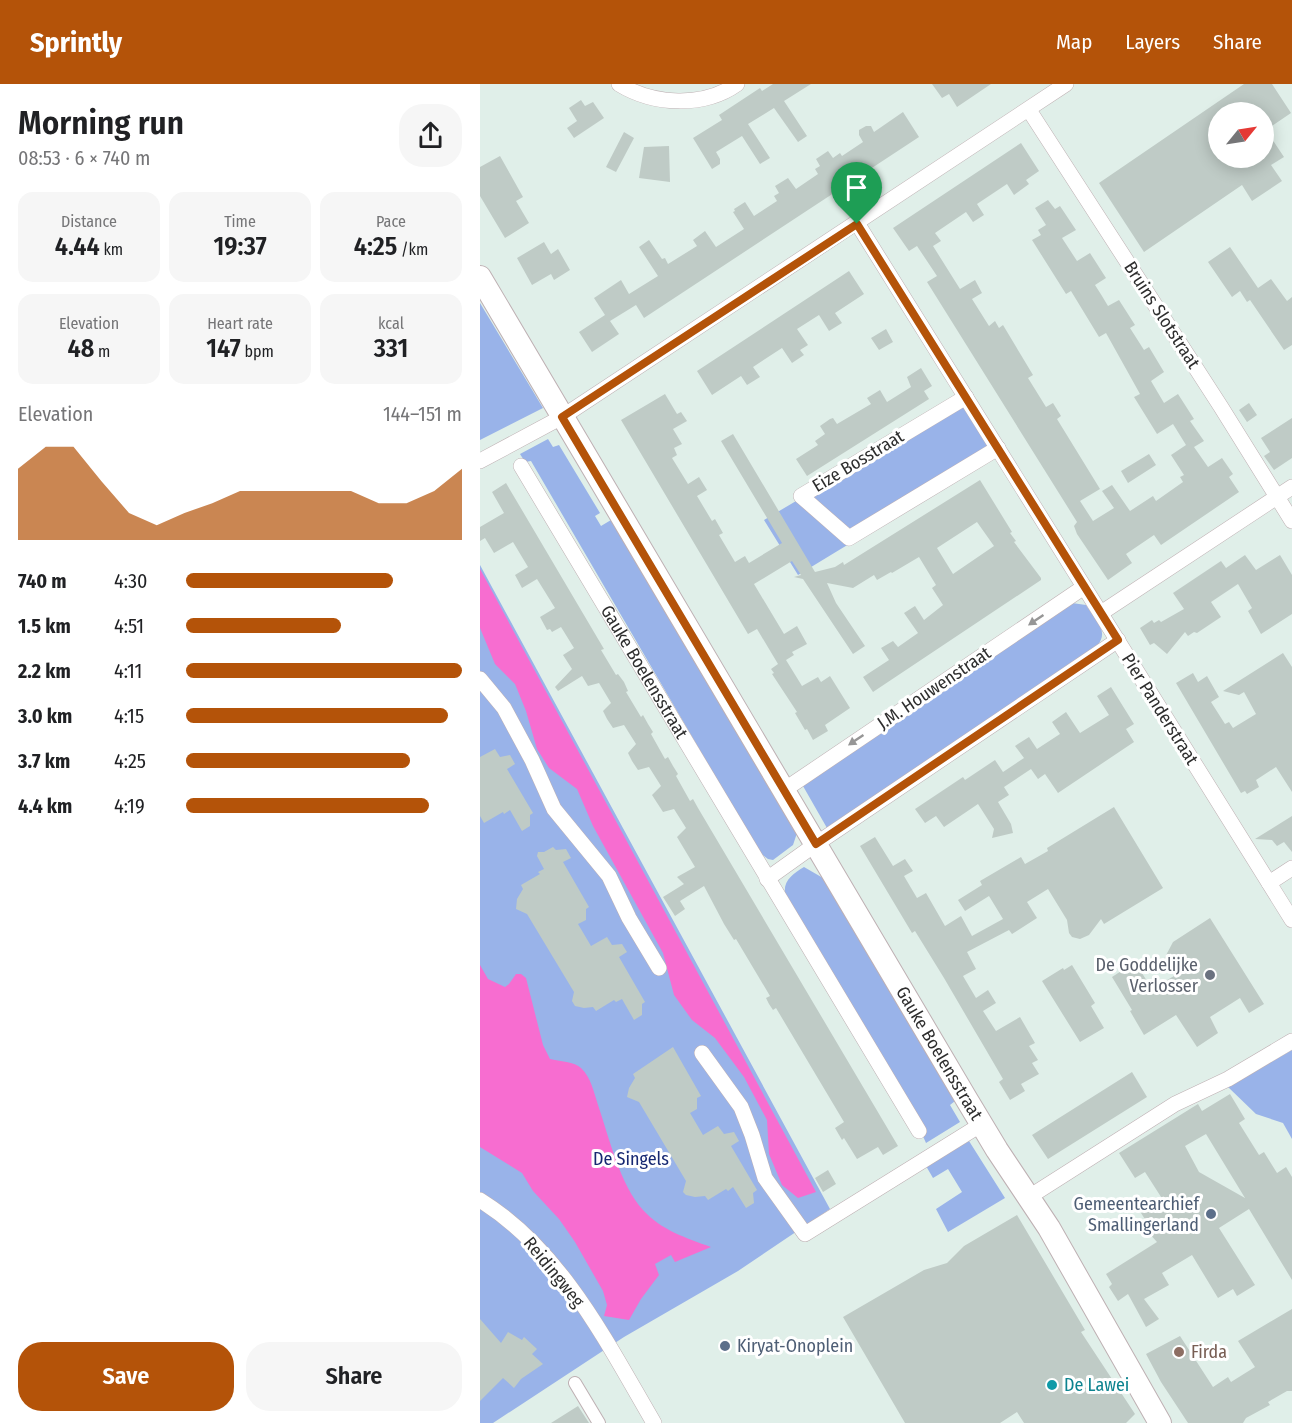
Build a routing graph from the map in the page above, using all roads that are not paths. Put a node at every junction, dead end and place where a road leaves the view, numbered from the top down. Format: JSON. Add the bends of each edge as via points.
{"nodes":[{"id":1,"x":619,"y":84,"type":"edge"},
{"id":2,"x":737,"y":84,"type":"edge"},
{"id":3,"x":1066,"y":84,"type":"edge"},
{"id":4,"x":1029,"y":110,"type":"junction"},
{"id":5,"x":857,"y":224,"type":"junction"},
{"id":6,"x":480,"y":277,"type":"edge"},
{"id":7,"x":966,"y":397,"type":"junction"},
{"id":8,"x":562,"y":417,"type":"junction"},
{"id":9,"x":998,"y":448,"type":"junction"},
{"id":10,"x":480,"y":461,"type":"edge"},
{"id":11,"x":521,"y":466,"type":"dead end"},
{"id":12,"x":1292,"y":487,"type":"edge"},
{"id":13,"x":1277,"y":497,"type":"junction"},
{"id":14,"x":1292,"y":521,"type":"edge"},
{"id":15,"x":1084,"y":587,"type":"junction"},
{"id":16,"x":1101,"y":614,"type":"junction"},
{"id":17,"x":1118,"y":640,"type":"junction"},
{"id":18,"x":480,"y":679,"type":"edge"},
{"id":19,"x":784,"y":790,"type":"junction"},
{"id":20,"x":816,"y":844,"type":"junction"},
{"id":21,"x":1292,"y":868,"type":"edge"},
{"id":22,"x":767,"y":879,"type":"junction"},
{"id":23,"x":1269,"y":883,"type":"junction"},
{"id":24,"x":1292,"y":920,"type":"edge"},
{"id":25,"x":658,"y":968,"type":"dead end"},
{"id":26,"x":1292,"y":1041,"type":"edge"},
{"id":27,"x":702,"y":1053,"type":"dead end"},
{"id":28,"x":982,"y":1124,"type":"junction"},
{"id":29,"x":919,"y":1131,"type":"dead end"},
{"id":30,"x":1029,"y":1197,"type":"junction"},
{"id":31,"x":480,"y":1200,"type":"edge"},
{"id":32,"x":574,"y":1383,"type":"dead end"},
{"id":33,"x":599,"y":1423,"type":"edge"},
{"id":34,"x":654,"y":1423,"type":"edge"},
{"id":35,"x":1160,"y":1423,"type":"edge"}],
"edges":[{"from":1,"to":2,"type":"street","via":[[677,101],[712,97]]},
{"from":3,"to":4,"type":"street"},
{"from":4,"to":5,"type":"street"},
{"from":4,"to":13,"type":"street","name":"Bruins Slotstraat"},
{"from":5,"to":7,"type":"street","name":"Pier Panderstraat"},
{"from":5,"to":8,"type":"street"},
{"from":6,"to":8,"type":"main road","name":"Gauke Boelensstraat"},
{"from":7,"to":9,"type":"street","name":"Pier Panderstraat"},
{"from":7,"to":9,"type":"street","name":"Eize Bosstraat","via":[[801,496],[849,538]]},
{"from":8,"to":10,"type":"street"},
{"from":8,"to":19,"type":"main road","name":"Gauke Boelensstraat"},
{"from":9,"to":15,"type":"street","name":"Pier Panderstraat"},
{"from":11,"to":22,"type":"street","name":"Gauke Boelensstraat"},
{"from":12,"to":13,"type":"street"},
{"from":13,"to":14,"type":"street","name":"Bruins Slotstraat"},
{"from":13,"to":16,"type":"street"},
{"from":15,"to":16,"type":"street","name":"Pier Panderstraat"},
{"from":15,"to":19,"type":"street","name":"J.M. Houwenstraat","one_way":true},
{"from":16,"to":17,"type":"street","name":"Pier Panderstraat"},
{"from":17,"to":20,"type":"street"},
{"from":17,"to":23,"type":"street","name":"Pier Panderstraat"},
{"from":18,"to":25,"type":"street","via":[[504,708],[554,809],[609,876]]},
{"from":19,"to":20,"type":"main road","name":"Gauke Boelensstraat"},
{"from":20,"to":22,"type":"street"},
{"from":20,"to":28,"type":"main road","name":"Gauke Boelensstraat"},
{"from":21,"to":23,"type":"street"},
{"from":22,"to":29,"type":"street","name":"Gauke Boelensstraat"},
{"from":23,"to":24,"type":"street","name":"Pier Panderstraat"},
{"from":26,"to":30,"type":"street","via":[[1176,1104]]},
{"from":27,"to":28,"type":"street","via":[[741,1107],[765,1178],[805,1234]]},
{"from":28,"to":30,"type":"main road","name":"Gauke Boelensstraat"},
{"from":30,"to":35,"type":"main road","name":"Gauke Boelensstraat"},
{"from":31,"to":34,"type":"street","name":"Reidingweg","via":[[511,1221],[573,1291]]},
{"from":32,"to":33,"type":"street"}]}
